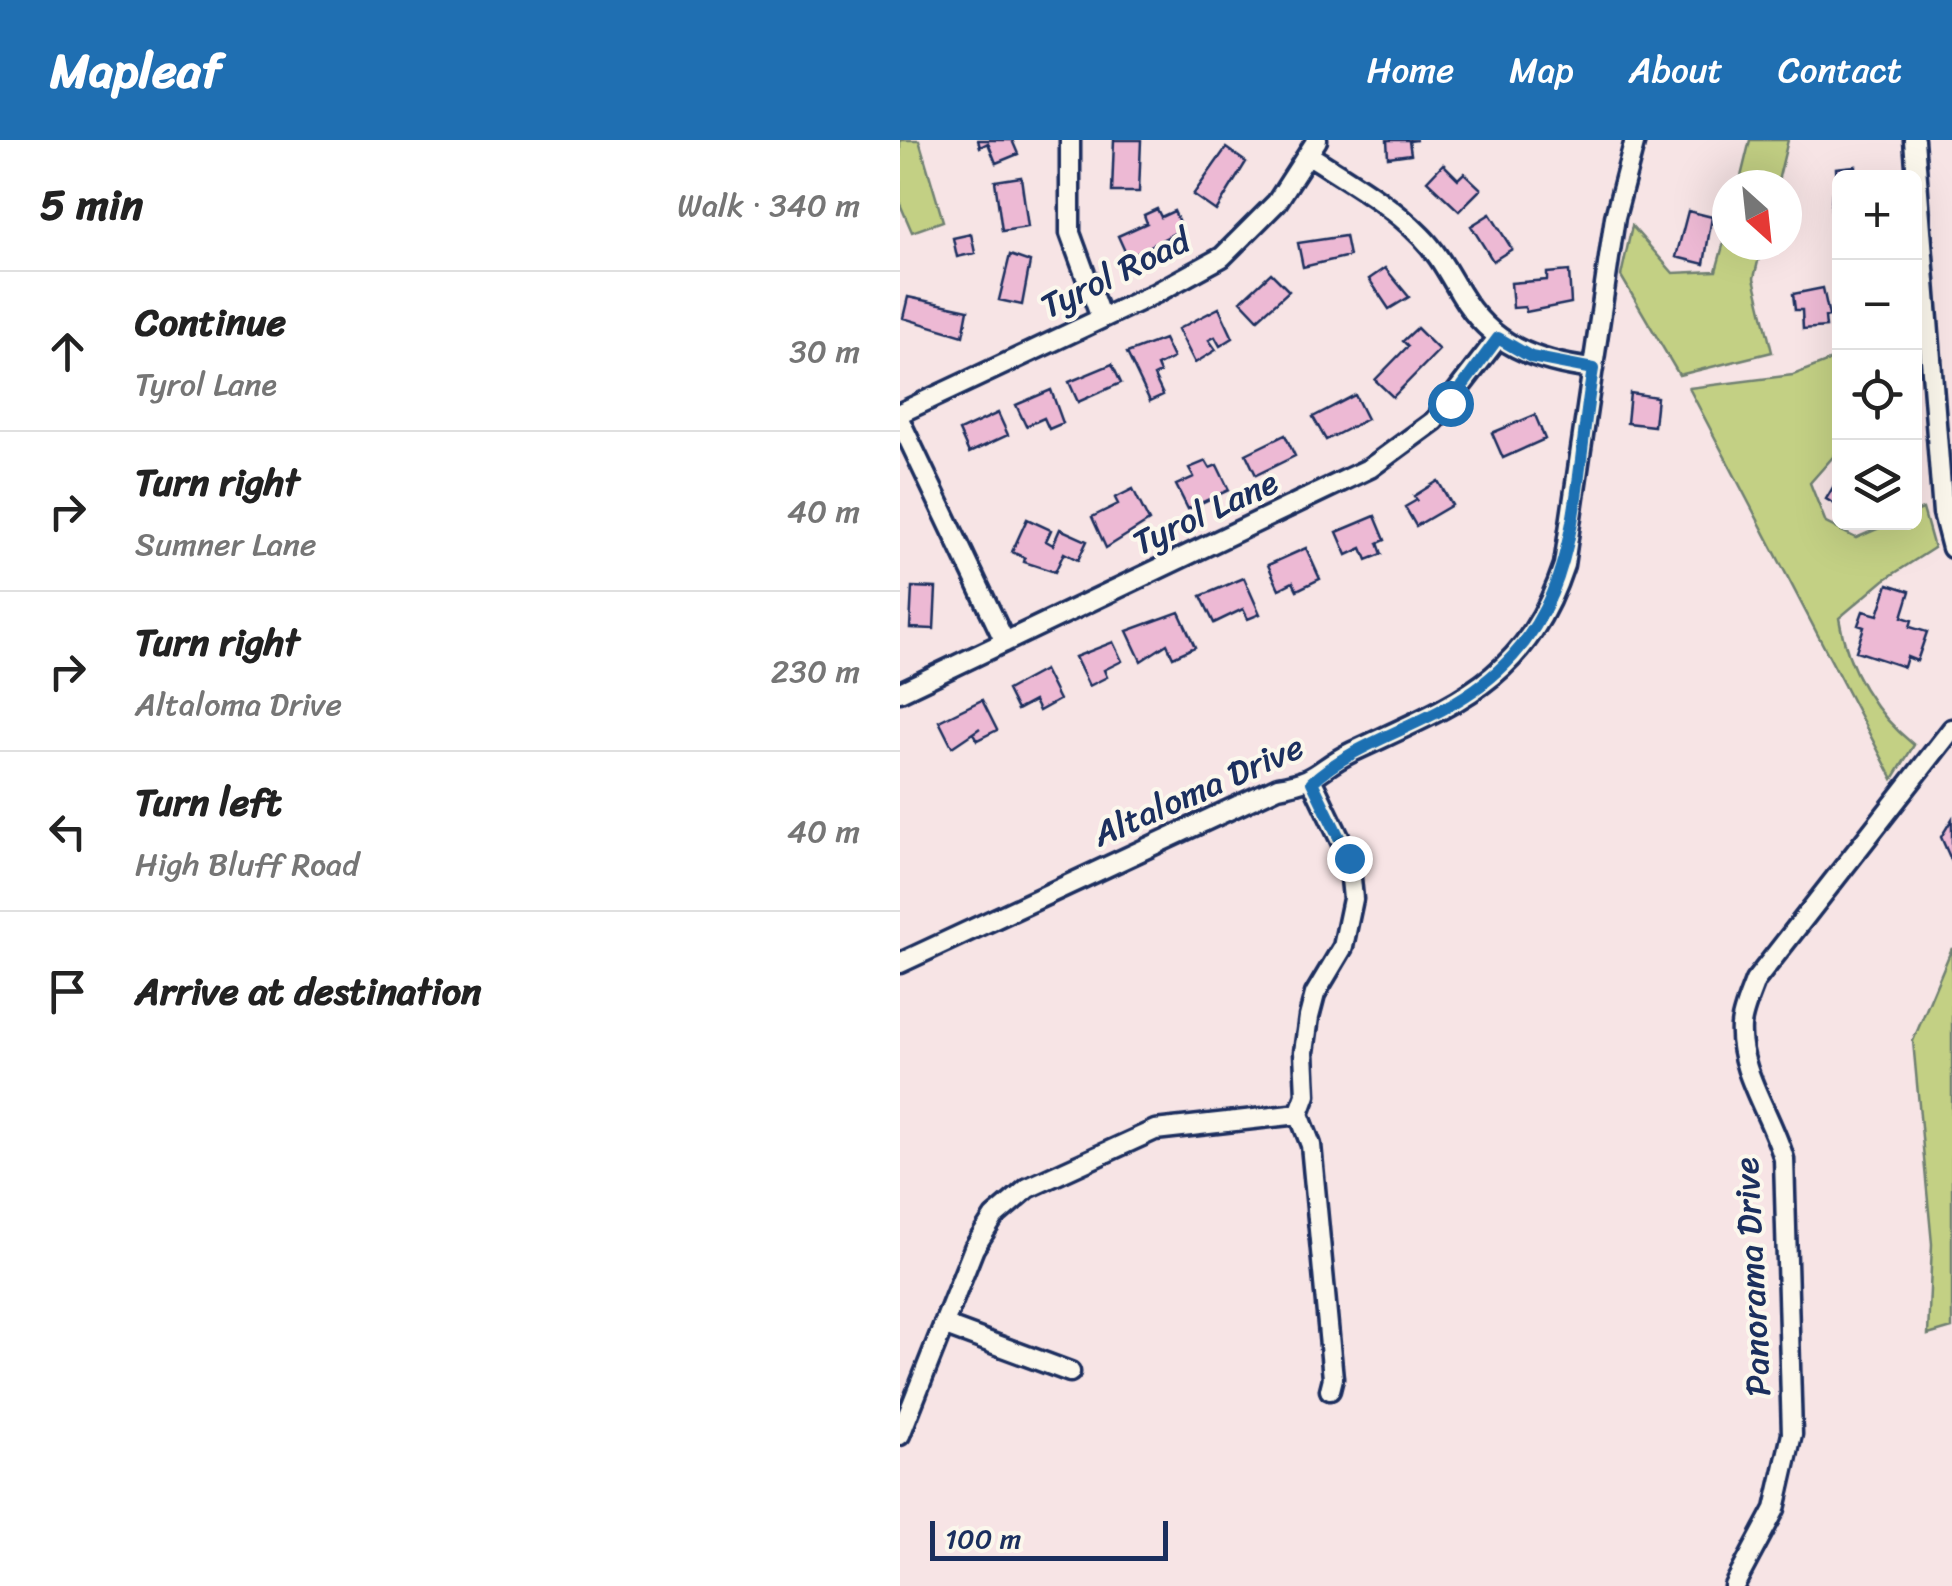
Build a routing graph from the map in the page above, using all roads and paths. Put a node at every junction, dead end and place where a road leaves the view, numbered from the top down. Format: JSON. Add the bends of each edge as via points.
{"nodes":[{"id":1,"x":1070,"y":140,"type":"edge"},
{"id":2,"x":1635,"y":140,"type":"edge"},
{"id":3,"x":1914,"y":140,"type":"edge"},
{"id":4,"x":1313,"y":148,"type":"edge"},
{"id":5,"x":1101,"y":318,"type":"junction"},
{"id":6,"x":1498,"y":338,"type":"junction"},
{"id":7,"x":1593,"y":369,"type":"junction"},
{"id":8,"x":900,"y":413,"type":"edge"},
{"id":9,"x":900,"y":421,"type":"edge"},
{"id":10,"x":1952,"y":548,"type":"edge"},
{"id":11,"x":1005,"y":642,"type":"junction"},
{"id":12,"x":900,"y":692,"type":"edge"},
{"id":13,"x":1952,"y":729,"type":"edge"},
{"id":14,"x":1312,"y":782,"type":"junction"},
{"id":15,"x":900,"y":964,"type":"edge"},
{"id":16,"x":1299,"y":1114,"type":"junction"},
{"id":17,"x":946,"y":1326,"type":"junction"},
{"id":18,"x":1070,"y":1372,"type":"dead end"},
{"id":19,"x":1330,"y":1390,"type":"dead end"},
{"id":20,"x":900,"y":1435,"type":"edge"},
{"id":21,"x":1734,"y":1586,"type":"edge"}],
"edges":[{"from":1,"to":5,"type":"street","via":[[1070,233]]},
{"from":2,"to":7,"type":"street","name":"Altaloma Drive","via":[[1615,218]]},
{"from":3,"to":10,"type":"street","via":[[1943,514]]},
{"from":4,"to":5,"type":"street","name":"Tyrol Road","via":[[1242,242]]},
{"from":4,"to":6,"type":"street","via":[[1424,238],[1472,312]]},
{"from":5,"to":8,"type":"street","name":"Tyrol Road"},
{"from":6,"to":7,"type":"street","via":[[1531,357]]},
{"from":6,"to":11,"type":"street","name":"Tyrol Lane","via":[[1434,420],[1370,468]]},
{"from":7,"to":14,"type":"street","name":"Altaloma Drive","via":[[1564,565],[1529,640],[1498,675],[1336,760]]},
{"from":9,"to":11,"type":"street"},
{"from":11,"to":12,"type":"street","name":"Tyrol Lane"},
{"from":13,"to":21,"type":"street","name":"Panorama Drive","via":[[1754,981],[1741,1025],[1747,1066],[1784,1159],[1792,1434],[1775,1508]]},
{"from":14,"to":15,"type":"street","name":"Altaloma Drive","via":[[1278,787]]},
{"from":14,"to":16,"type":"street","via":[[1349,858],[1353,899],[1343,946],[1309,1017]]},
{"from":16,"to":17,"type":"street","via":[[1155,1130],[1028,1188],[994,1217],[974,1248]]},
{"from":16,"to":19,"type":"street","via":[[1312,1145]]},
{"from":17,"to":18,"type":"street"},
{"from":17,"to":20,"type":"street"}]}
